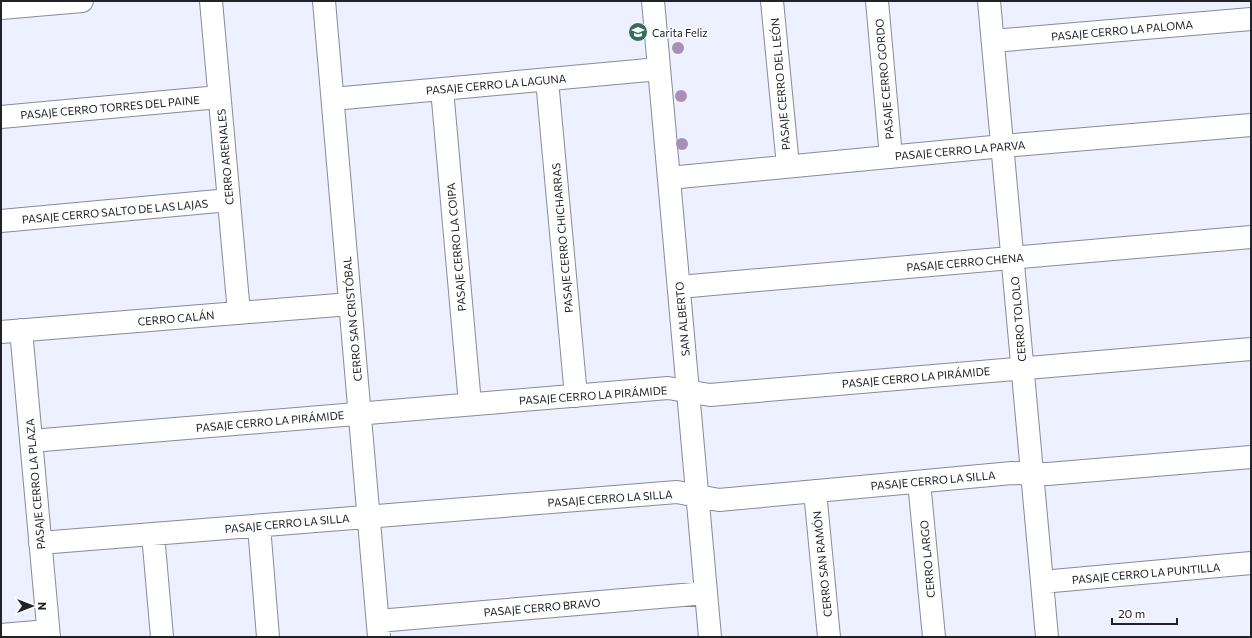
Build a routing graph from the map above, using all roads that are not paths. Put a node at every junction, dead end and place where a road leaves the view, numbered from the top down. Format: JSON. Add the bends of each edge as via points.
{"nodes":[{"id":1,"x":82,"y":1,"type":"edge"},
{"id":2,"x":211,"y":1,"type":"edge"},
{"id":3,"x":324,"y":1,"type":"edge"},
{"id":4,"x":653,"y":1,"type":"edge"},
{"id":5,"x":772,"y":1,"type":"edge"},
{"id":6,"x":877,"y":1,"type":"edge"},
{"id":7,"x":989,"y":1,"type":"edge"},
{"id":8,"x":1,"y":8,"type":"edge"},
{"id":9,"x":1251,"y":19,"type":"edge"},
{"id":10,"x":993,"y":41,"type":"junction"},
{"id":11,"x":659,"y":70,"type":"junction"},
{"id":12,"x":547,"y":80,"type":"junction"},
{"id":13,"x":442,"y":89,"type":"junction"},
{"id":14,"x":219,"y":97,"type":"junction"},
{"id":15,"x":333,"y":100,"type":"junction"},
{"id":16,"x":1,"y":117,"type":"edge"},
{"id":17,"x":1251,"y":125,"type":"edge"},
{"id":18,"x":1003,"y":146,"type":"junction"},
{"id":19,"x":892,"y":157,"type":"junction"},
{"id":20,"x":788,"y":166,"type":"junction"},
{"id":21,"x":669,"y":178,"type":"junction"},
{"id":22,"x":229,"y":200,"type":"junction"},
{"id":23,"x":1,"y":221,"type":"edge"},
{"id":24,"x":1251,"y":237,"type":"edge"},
{"id":25,"x":1013,"y":258,"type":"junction"},
{"id":26,"x":679,"y":287,"type":"junction"},
{"id":27,"x":350,"y":304,"type":"junction"},
{"id":28,"x":239,"y":313,"type":"junction"},
{"id":29,"x":11,"y":331,"type":"edge"},
{"id":30,"x":1251,"y":349,"type":"edge"},
{"id":31,"x":1022,"y":368,"type":"junction"},
{"id":32,"x":688,"y":391,"type":"junction"},
{"id":33,"x":576,"y":396,"type":"junction"},
{"id":34,"x":470,"y":404,"type":"junction"},
{"id":35,"x":360,"y":414,"type":"junction"},
{"id":36,"x":31,"y":441,"type":"junction"},
{"id":37,"x":1251,"y":457,"type":"edge"},
{"id":38,"x":1032,"y":474,"type":"junction"},
{"id":39,"x":920,"y":482,"type":"junction"},
{"id":40,"x":815,"y":491,"type":"junction"},
{"id":41,"x":697,"y":496,"type":"junction"},
{"id":42,"x":369,"y":517,"type":"junction"},
{"id":43,"x":259,"y":526,"type":"junction"},
{"id":44,"x":153,"y":534,"type":"junction"},
{"id":45,"x":40,"y":543,"type":"junction"},
{"id":46,"x":1251,"y":564,"type":"edge"},
{"id":47,"x":1042,"y":582,"type":"junction"},
{"id":48,"x":706,"y":593,"type":"junction"},
{"id":49,"x":379,"y":629,"type":"edge"},
{"id":50,"x":1,"y":634,"type":"edge"},
{"id":51,"x":48,"y":634,"type":"edge"},
{"id":52,"x":162,"y":637,"type":"edge"},
{"id":53,"x":268,"y":637,"type":"edge"},
{"id":54,"x":710,"y":637,"type":"edge"},
{"id":55,"x":829,"y":637,"type":"edge"},
{"id":56,"x":934,"y":637,"type":"edge"},
{"id":57,"x":1047,"y":637,"type":"edge"}],
"edges":[{"from":1,"to":8,"type":"street"},
{"from":2,"to":14,"type":"street","name":"CERRO ARENALES"},
{"from":3,"to":15,"type":"street","name":"CERRO SAN CRISTÓBAL"},
{"from":4,"to":11,"type":"street","name":"SAN ALBERTO"},
{"from":5,"to":20,"type":"street","name":"PASAJE CERRO DEL LEÓN"},
{"from":6,"to":19,"type":"street","name":"PASAJE CERRO GORDO"},
{"from":7,"to":10,"type":"street","name":"CERRO TOLOLO"},
{"from":9,"to":10,"type":"street","name":"PASAJE CERRO LA PALOMA"},
{"from":10,"to":18,"type":"street","name":"CERRO TOLOLO"},
{"from":11,"to":12,"type":"street","name":"PASAJE CERRO LA LAGUNA"},
{"from":11,"to":21,"type":"street","name":"SAN ALBERTO"},
{"from":12,"to":13,"type":"street","name":"PASAJE CERRO LA LAGUNA"},
{"from":12,"to":33,"type":"street","name":"PASAJE CERRO CHICHARRAS"},
{"from":13,"to":15,"type":"street","name":"PASAJE CERRO LA LAGUNA"},
{"from":13,"to":34,"type":"street","name":"PASAJE CERRO LA COIPA"},
{"from":14,"to":16,"type":"street","name":"PASAJE CERRO TORRES DEL PAINE"},
{"from":14,"to":22,"type":"street","name":"CERRO ARENALES"},
{"from":15,"to":27,"type":"street","name":"CERRO SAN CRISTÓBAL"},
{"from":17,"to":18,"type":"street","name":"PASAJE CERRO LA PARVA"},
{"from":18,"to":19,"type":"street","name":"PASAJE CERRO LA PARVA"},
{"from":18,"to":25,"type":"street","name":"CERRO TOLOLO"},
{"from":19,"to":20,"type":"street","name":"PASAJE CERRO LA PARVA"},
{"from":20,"to":21,"type":"street","name":"PASAJE CERRO LA PARVA"},
{"from":21,"to":26,"type":"street","name":"SAN ALBERTO"},
{"from":22,"to":23,"type":"street","name":"PASAJE CERRO SALTO DE LAS LAJAS"},
{"from":22,"to":28,"type":"street","name":"CERRO ARENALES"},
{"from":24,"to":25,"type":"street","name":"PASAJE CERRO CHENA"},
{"from":25,"to":26,"type":"street","name":"PASAJE CERRO CHENA"},
{"from":25,"to":31,"type":"street","name":"CERRO TOLOLO"},
{"from":26,"to":32,"type":"street","name":"SAN ALBERTO"},
{"from":27,"to":28,"type":"street","name":"CERRO CALÁN"},
{"from":27,"to":35,"type":"street","name":"CERRO SAN CRISTÓBAL"},
{"from":28,"to":29,"type":"street","name":"CERRO CALÁN"},
{"from":29,"to":36,"type":"street","name":"PASAJE CERRO LA PLAZA"},
{"from":30,"to":31,"type":"street","name":"PASAJE CERRO LA PIRÁMIDE"},
{"from":31,"to":32,"type":"street","name":"PASAJE CERRO LA PIRÁMIDE","via":[[710,395]]},
{"from":31,"to":38,"type":"street","name":"CERRO TOLOLO"},
{"from":32,"to":33,"type":"street","name":"PASAJE CERRO LA PIRÁMIDE","via":[[668,388]]},
{"from":32,"to":41,"type":"street","name":"SAN ALBERTO"},
{"from":33,"to":34,"type":"street","name":"PASAJE CERRO LA PIRÁMIDE"},
{"from":34,"to":35,"type":"street","name":"PASAJE CERRO LA PIRÁMIDE"},
{"from":35,"to":36,"type":"street","name":"PASAJE CERRO LA PIRÁMIDE"},
{"from":35,"to":42,"type":"street","name":"CERRO SAN CRISTÓBAL"},
{"from":36,"to":45,"type":"street","name":"PASAJE CERRO LA PLAZA"},
{"from":37,"to":38,"type":"street","name":"PASAJE CERRO LA SILLA"},
{"from":38,"to":39,"type":"street","name":"PASAJE CERRO LA SILLA","via":[[1012,473]]},
{"from":38,"to":47,"type":"street","name":"CERRO TOLOLO"},
{"from":39,"to":40,"type":"street","name":"PASAJE CERRO LA SILLA"},
{"from":39,"to":56,"type":"street","name":"CERRO LARGO"},
{"from":40,"to":41,"type":"street","name":"PASAJE CERRO LA SILLA","via":[[719,500]]},
{"from":40,"to":55,"type":"street","name":"CERRO SAN RAMÓN"},
{"from":41,"to":42,"type":"street","name":"PASAJE CERRO LA SILLA","via":[[677,492]]},
{"from":41,"to":48,"type":"street","name":"SAN ALBERTO"},
{"from":42,"to":43,"type":"street","name":"PASAJE CERRO LA SILLA"},
{"from":42,"to":49,"type":"street","name":"CERRO SAN CRISTÓBAL"},
{"from":43,"to":44,"type":"street","name":"PASAJE CERRO LA SILLA"},
{"from":43,"to":53,"type":"street"},
{"from":44,"to":45,"type":"street","name":"PASAJE CERRO LA SILLA"},
{"from":44,"to":52,"type":"street"},
{"from":45,"to":51,"type":"street","name":"PASAJE CERRO LA PLAZA"},
{"from":46,"to":47,"type":"street","name":"PASAJE CERRO LA PUNTILLA"},
{"from":47,"to":57,"type":"street","name":"CERRO TOLOLO"},
{"from":48,"to":49,"type":"street","name":"PASAJE CERRO BRAVO"},
{"from":48,"to":54,"type":"street","name":"SAN ALBERTO"},
{"from":50,"to":51,"type":"street"}]}
